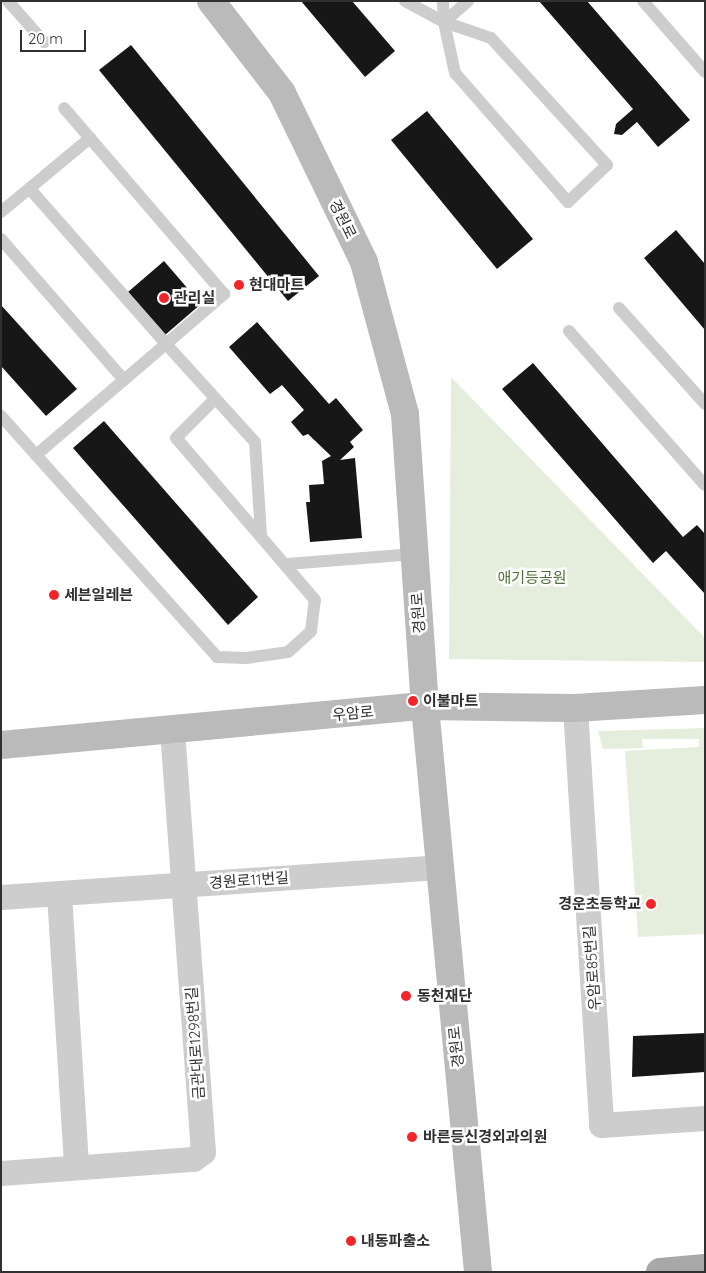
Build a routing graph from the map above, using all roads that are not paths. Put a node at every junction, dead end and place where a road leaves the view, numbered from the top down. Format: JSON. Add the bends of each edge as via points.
{"nodes":[{"id":1,"x":8,"y":1,"type":"edge"},
{"id":2,"x":211,"y":1,"type":"edge"},
{"id":3,"x":405,"y":1,"type":"edge"},
{"id":4,"x":442,"y":1,"type":"edge"},
{"id":5,"x":468,"y":1,"type":"edge"},
{"id":6,"x":644,"y":1,"type":"edge"},
{"id":7,"x":444,"y":22,"type":"junction"},
{"id":8,"x":44,"y":42,"type":"dead end"},
{"id":9,"x":705,"y":72,"type":"edge"},
{"id":10,"x":64,"y":108,"type":"dead end"},
{"id":11,"x":90,"y":138,"type":"junction"},
{"id":12,"x":30,"y":189,"type":"junction"},
{"id":13,"x":1,"y":212,"type":"edge"},
{"id":14,"x":1,"y":239,"type":"edge"},
{"id":15,"x":619,"y":308,"type":"dead end"},
{"id":16,"x":569,"y":331,"type":"dead end"},
{"id":17,"x":166,"y":344,"type":"junction"},
{"id":18,"x":124,"y":380,"type":"junction"},
{"id":19,"x":214,"y":400,"type":"junction"},
{"id":20,"x":705,"y":404,"type":"edge"},
{"id":21,"x":1,"y":416,"type":"edge"},
{"id":22,"x":36,"y":455,"type":"junction"},
{"id":23,"x":705,"y":485,"type":"edge"},
{"id":24,"x":261,"y":534,"type":"junction"},
{"id":25,"x":415,"y":554,"type":"junction"},
{"id":26,"x":287,"y":564,"type":"junction"},
{"id":27,"x":705,"y":700,"type":"edge"},
{"id":28,"x":425,"y":706,"type":"junction"},
{"id":29,"x":575,"y":708,"type":"junction"},
{"id":30,"x":172,"y":730,"type":"junction"},
{"id":31,"x":1,"y":745,"type":"edge"},
{"id":32,"x":439,"y":867,"type":"junction"},
{"id":33,"x":184,"y":885,"type":"junction"},
{"id":34,"x":59,"y":894,"type":"junction"},
{"id":35,"x":1,"y":898,"type":"edge"},
{"id":36,"x":705,"y":1118,"type":"edge"},
{"id":37,"x":76,"y":1166,"type":"junction"},
{"id":38,"x":1,"y":1173,"type":"edge"},
{"id":39,"x":705,"y":1268,"type":"edge"},
{"id":40,"x":478,"y":1272,"type":"edge"},
{"id":41,"x":660,"y":1272,"type":"edge"}],
"edges":[{"from":1,"to":8,"type":"lane"},
{"from":2,"to":25,"type":"street","name":"경원로","via":[[282,93],[364,262],[405,414]]},
{"from":3,"to":7,"type":"lane"},
{"from":4,"to":7,"type":"lane"},
{"from":5,"to":7,"type":"lane"},
{"from":6,"to":9,"type":"lane"},
{"from":7,"to":7,"type":"lane","via":[[455,73],[568,202],[607,165],[491,38]]},
{"from":10,"to":11,"type":"lane"},
{"from":11,"to":12,"type":"lane"},
{"from":11,"to":17,"type":"lane","via":[[224,294]]},
{"from":12,"to":13,"type":"lane"},
{"from":12,"to":17,"type":"lane"},
{"from":14,"to":18,"type":"lane"},
{"from":15,"to":20,"type":"lane"},
{"from":16,"to":23,"type":"lane"},
{"from":17,"to":18,"type":"lane"},
{"from":17,"to":19,"type":"lane"},
{"from":18,"to":22,"type":"lane"},
{"from":19,"to":24,"type":"lane","via":[[255,442]]},
{"from":19,"to":24,"type":"lane","via":[[176,438]]},
{"from":21,"to":22,"type":"lane"},
{"from":22,"to":26,"type":"lane","via":[[217,657],[246,658],[288,652],[311,631],[315,600]]},
{"from":24,"to":26,"type":"lane"},
{"from":25,"to":26,"type":"lane"},
{"from":25,"to":28,"type":"street","name":"경원로"},
{"from":27,"to":29,"type":"street","name":"우암로"},
{"from":28,"to":29,"type":"street","name":"우암로"},
{"from":28,"to":30,"type":"street","name":"우암로"},
{"from":28,"to":32,"type":"street","name":"경원로"},
{"from":29,"to":36,"type":"street","name":"우암로85번길","via":[[601,1125]]},
{"from":30,"to":31,"type":"street","name":"우암로"},
{"from":30,"to":33,"type":"street","name":"금관대로1298번길"},
{"from":32,"to":33,"type":"street","name":"경원로11번길"},
{"from":32,"to":40,"type":"street","name":"경원로"},
{"from":33,"to":34,"type":"street","name":"경원로11번길"},
{"from":33,"to":37,"type":"street","name":"금관대로1298번길","via":[[203,1152],[193,1159]]},
{"from":34,"to":35,"type":"street","name":"경원로11번길"},
{"from":34,"to":37,"type":"street"},
{"from":37,"to":38,"type":"street","name":"금관대로1298번길"},
{"from":39,"to":41,"type":"main road"}]}
